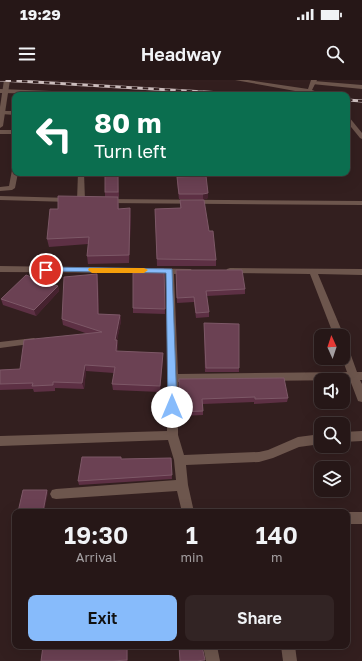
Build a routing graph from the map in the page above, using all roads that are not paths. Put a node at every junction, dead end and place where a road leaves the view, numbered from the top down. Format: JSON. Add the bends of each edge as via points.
{"nodes":[{"id":1,"x":7,"y":80,"type":"edge"},
{"id":2,"x":238,"y":80,"type":"edge"},
{"id":3,"x":312,"y":85,"type":"edge"},
{"id":4,"x":362,"y":87,"type":"edge"},
{"id":5,"x":3,"y":91,"type":"edge"},
{"id":6,"x":50,"y":92,"type":"edge"},
{"id":7,"x":320,"y":92,"type":"edge"},
{"id":8,"x":2,"y":99,"type":"edge"},
{"id":9,"x":3,"y":113,"type":"junction"},
{"id":10,"x":12,"y":113,"type":"edge"},
{"id":11,"x":350,"y":122,"type":"edge"},
{"id":12,"x":0,"y":126,"type":"edge"},
{"id":13,"x":0,"y":132,"type":"edge"},
{"id":14,"x":12,"y":132,"type":"edge"},
{"id":15,"x":362,"y":137,"type":"edge"},
{"id":16,"x":14,"y":176,"type":"edge"},
{"id":17,"x":82,"y":176,"type":"edge"},
{"id":18,"x":0,"y":189,"type":"edge"},
{"id":19,"x":0,"y":198,"type":"edge"},
{"id":20,"x":89,"y":200,"type":"junction"},
{"id":21,"x":362,"y":204,"type":"edge"},
{"id":22,"x":0,"y":269,"type":"edge"},
{"id":23,"x":170,"y":271,"type":"junction"},
{"id":24,"x":200,"y":271,"type":"edge"},
{"id":25,"x":222,"y":271,"type":"edge"},
{"id":26,"x":312,"y":272,"type":"junction"},
{"id":27,"x":362,"y":272,"type":"edge"},
{"id":28,"x":336,"y":329,"type":"edge"},
{"id":29,"x":45,"y":340,"type":"edge"},
{"id":30,"x":0,"y":345,"type":"edge"},
{"id":31,"x":350,"y":360,"type":"edge"},
{"id":32,"x":358,"y":377,"type":"edge"},
{"id":33,"x":173,"y":378,"type":"junction"},
{"id":34,"x":362,"y":398,"type":"edge"},
{"id":35,"x":172,"y":435,"type":"junction"},
{"id":36,"x":362,"y":436,"type":"edge"},
{"id":37,"x":350,"y":437,"type":"edge"},
{"id":38,"x":314,"y":440,"type":"edge"},
{"id":39,"x":0,"y":441,"type":"edge"},
{"id":40,"x":180,"y":460,"type":"junction"},
{"id":41,"x":182,"y":485,"type":"junction"},
{"id":42,"x":56,"y":494,"type":"dead end"},
{"id":43,"x":187,"y":509,"type":"edge"},
{"id":44,"x":350,"y":518,"type":"edge"},
{"id":45,"x":362,"y":518,"type":"edge"},
{"id":46,"x":211,"y":649,"type":"edge"},
{"id":47,"x":288,"y":649,"type":"edge"},
{"id":48,"x":213,"y":661,"type":"edge"},
{"id":49,"x":290,"y":661,"type":"edge"}],
"edges":[{"from":1,"to":5,"type":"street"},
{"from":2,"to":3,"type":"street"},
{"from":3,"to":4,"type":"street"},
{"from":3,"to":7,"type":"street"},
{"from":5,"to":6,"type":"street"},
{"from":5,"to":8,"type":"street"},
{"from":8,"to":9,"type":"street"},
{"from":9,"to":10,"type":"street"},
{"from":9,"to":12,"type":"street"},
{"from":11,"to":15,"type":"street"},
{"from":13,"to":14,"type":"lane"},
{"from":16,"to":18,"type":"lane","via":[[12,188]]},
{"from":17,"to":20,"type":"street"},
{"from":19,"to":20,"type":"street"},
{"from":20,"to":21,"type":"street"},
{"from":22,"to":23,"type":"street"},
{"from":23,"to":24,"type":"street"},
{"from":23,"to":33,"type":"street"},
{"from":25,"to":26,"type":"street"},
{"from":26,"to":27,"type":"street"},
{"from":26,"to":28,"type":"street"},
{"from":29,"to":30,"type":"lane"},
{"from":31,"to":32,"type":"street"},
{"from":32,"to":33,"type":"street"},
{"from":32,"to":34,"type":"street"},
{"from":33,"to":35,"type":"street"},
{"from":35,"to":39,"type":"street"},
{"from":35,"to":40,"type":"street"},
{"from":36,"to":37,"type":"street"},
{"from":38,"to":40,"type":"street","via":[[298,442],[270,455],[259,457]]},
{"from":40,"to":41,"type":"street"},
{"from":41,"to":42,"type":"street"},
{"from":41,"to":43,"type":"street"},
{"from":44,"to":45,"type":"street"},
{"from":46,"to":48,"type":"street"},
{"from":47,"to":49,"type":"street"}]}
